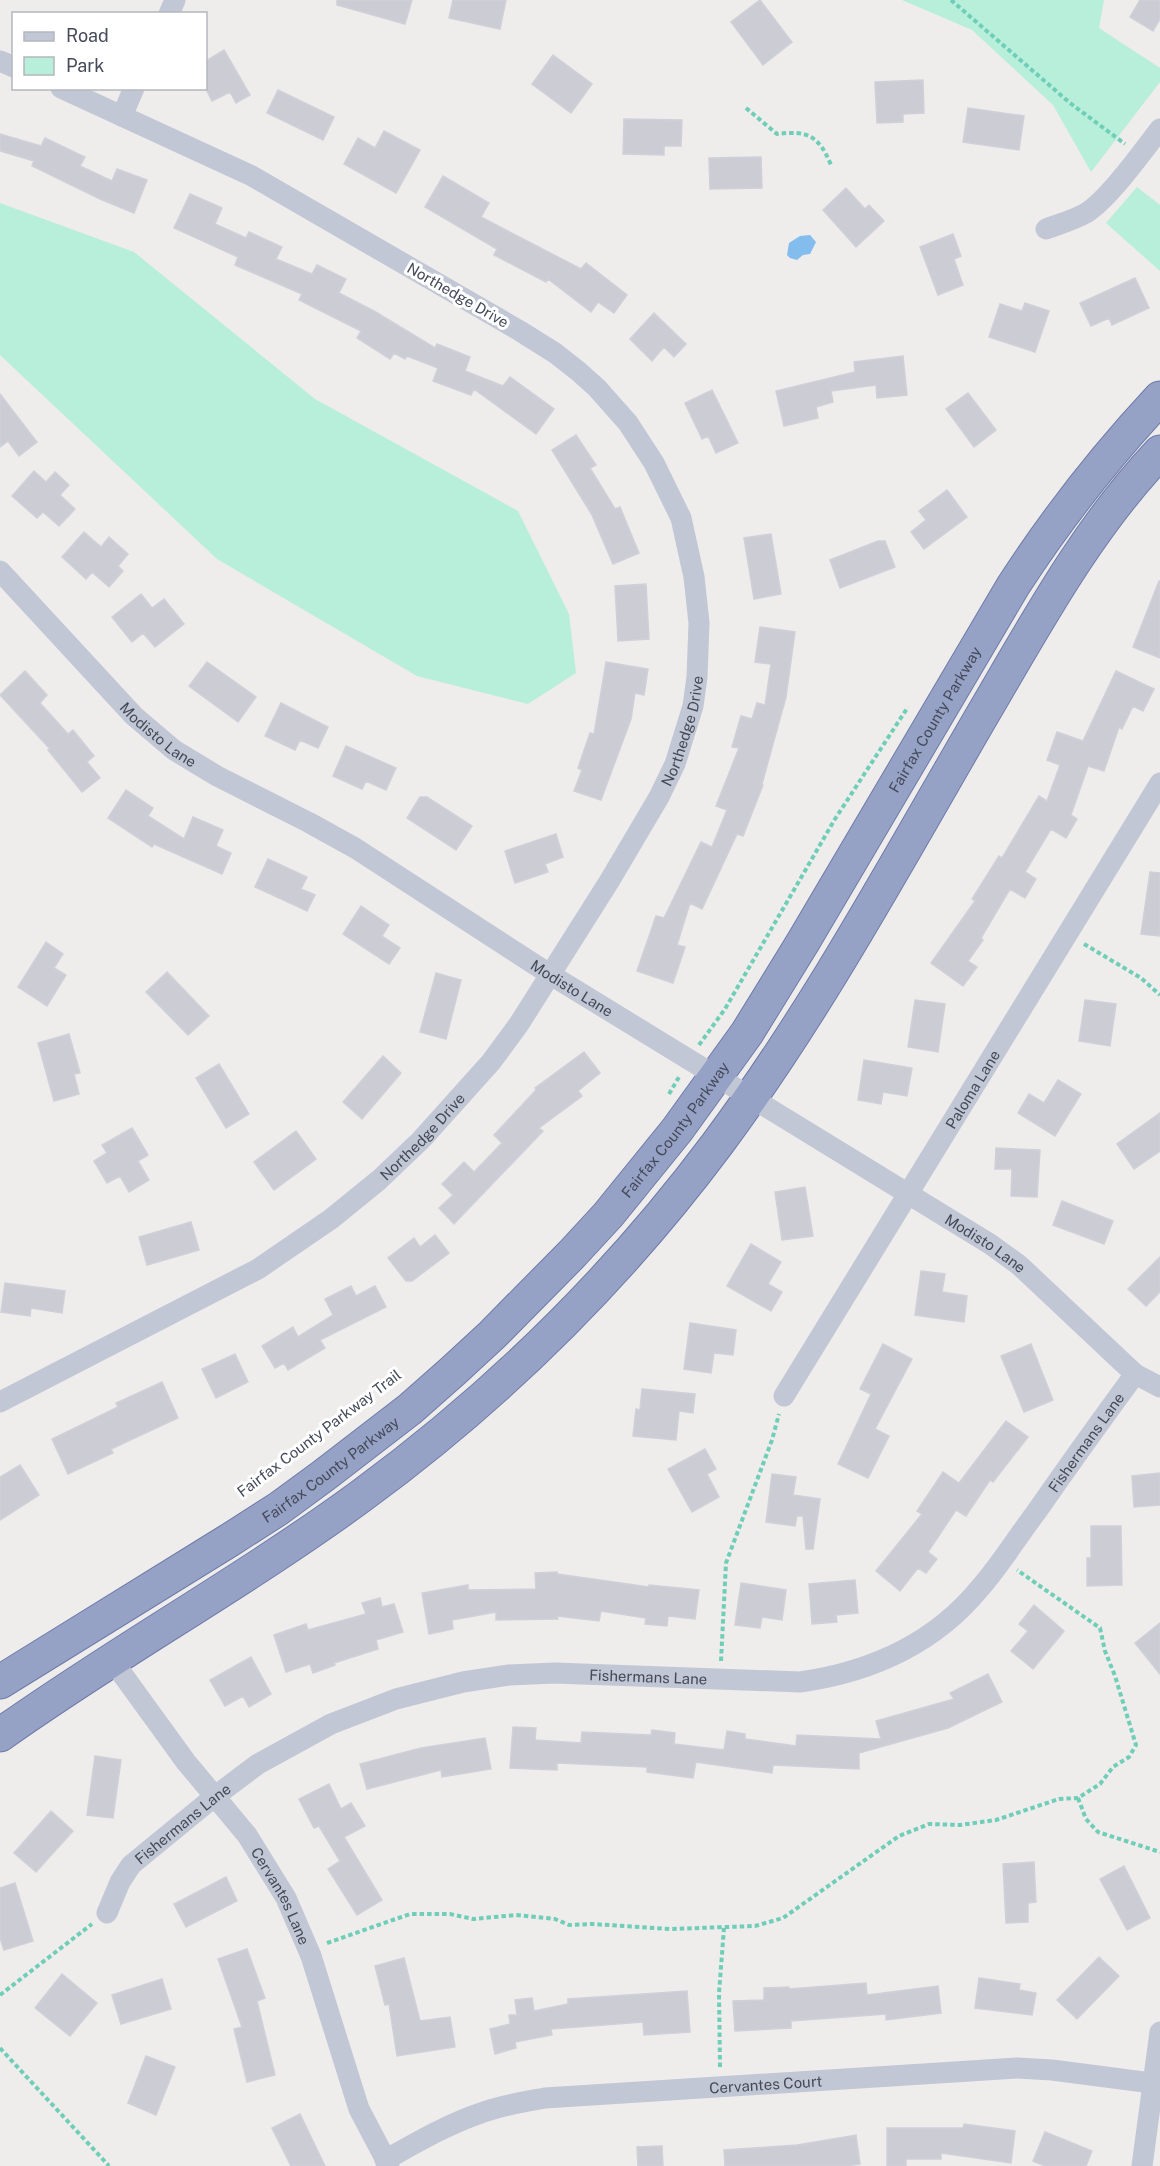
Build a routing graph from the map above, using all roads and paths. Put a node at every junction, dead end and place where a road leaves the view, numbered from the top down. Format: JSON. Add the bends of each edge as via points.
{"nodes":[{"id":1,"x":951,"y":0,"type":"edge"},
{"id":2,"x":65,"y":90,"type":"edge"},
{"id":3,"x":133,"y":90,"type":"edge"},
{"id":4,"x":746,"y":108,"type":"dead end"},
{"id":5,"x":122,"y":116,"type":"junction"},
{"id":6,"x":1160,"y":129,"type":"edge"},
{"id":7,"x":1140,"y":155,"type":"junction"},
{"id":8,"x":831,"y":165,"type":"dead end"},
{"id":9,"x":1046,"y":229,"type":"dead end"},
{"id":10,"x":1160,"y":398,"type":"edge"},
{"id":11,"x":1160,"y":452,"type":"edge"},
{"id":12,"x":0,"y":571,"type":"edge"},
{"id":13,"x":1160,"y":783,"type":"edge"},
{"id":14,"x":1151,"y":819,"type":"edge"},
{"id":15,"x":1067,"y":934,"type":"junction"},
{"id":16,"x":551,"y":975,"type":"junction"},
{"id":17,"x":1160,"y":995,"type":"edge"},
{"id":18,"x":717,"y":1076,"type":"junction"},
{"id":19,"x":671,"y":1088,"type":"dead end"},
{"id":20,"x":750,"y":1096,"type":"junction"},
{"id":21,"x":667,"y":1102,"type":"dead end"},
{"id":22,"x":908,"y":1193,"type":"junction"},
{"id":23,"x":1135,"y":1374,"type":"junction"},
{"id":24,"x":1160,"y":1387,"type":"edge"},
{"id":25,"x":784,"y":1396,"type":"joint"},
{"id":26,"x":0,"y":1402,"type":"edge"},
{"id":27,"x":1002,"y":1559,"type":"junction"},
{"id":28,"x":112,"y":1660,"type":"junction"},
{"id":29,"x":720,"y":1680,"type":"junction"},
{"id":30,"x":0,"y":1682,"type":"edge"},
{"id":31,"x":0,"y":1735,"type":"edge"},
{"id":32,"x":214,"y":1797,"type":"junction"},
{"id":33,"x":1078,"y":1797,"type":"junction"},
{"id":34,"x":1160,"y":1852,"type":"edge"},
{"id":35,"x":107,"y":1913,"type":"joint"},
{"id":36,"x":724,"y":1928,"type":"junction"},
{"id":37,"x":306,"y":1949,"type":"junction"},
{"id":38,"x":0,"y":1995,"type":"edge"},
{"id":39,"x":1160,"y":2032,"type":"edge"},
{"id":40,"x":0,"y":2048,"type":"edge"},
{"id":41,"x":1156,"y":2083,"type":"edge"},
{"id":42,"x":720,"y":2086,"type":"junction"},
{"id":43,"x":387,"y":2163,"type":"edge"},
{"id":44,"x":109,"y":2166,"type":"edge"},
{"id":45,"x":1142,"y":2166,"type":"edge"}],
"edges":[{"from":1,"to":7,"type":"path","via":[[1070,103]]},
{"from":2,"to":5,"type":"street","name":"Northedge Drive"},
{"from":3,"to":5,"type":"street"},
{"from":4,"to":8,"type":"path","via":[[777,134],[796,132],[811,137],[824,147]]},
{"from":5,"to":16,"type":"street","name":"Northedge Drive","via":[[252,176],[555,353],[597,388],[628,423],[654,463],[681,518],[694,578],[699,623],[693,705],[675,764],[659,797]]},
{"from":6,"to":7,"type":"street"},
{"from":7,"to":9,"type":"street","via":[[1086,213]]},
{"from":10,"to":18,"type":"highway","name":"Fairfax County Parkway","via":[[1082,486],[1038,548],[786,970]]},
{"from":11,"to":20,"type":"highway","via":[[1106,515],[1063,578],[838,961]]},
{"from":12,"to":16,"type":"street","name":"Modisto Lane","via":[[134,716],[174,750],[355,848]]},
{"from":13,"to":14,"type":"street","name":"Paloma Lane"},
{"from":14,"to":15,"type":"street","name":"Paloma Lane"},
{"from":15,"to":17,"type":"path","via":[[1141,978]]},
{"from":15,"to":22,"type":"street","name":"Paloma Lane"},
{"from":16,"to":18,"type":"street","name":"Modisto Lane"},
{"from":16,"to":26,"type":"street","name":"Northedge Drive","via":[[512,1034],[459,1101],[379,1180],[331,1219],[258,1269]]},
{"from":18,"to":20,"type":"street","name":"Modisto Lane"},
{"from":18,"to":30,"type":"highway","name":"Fairfax County Parkway","via":[[637,1180],[572,1254],[492,1335],[410,1409],[278,1509]]},
{"from":19,"to":21,"type":"path"},
{"from":20,"to":22,"type":"street","name":"Modisto Lane"},
{"from":20,"to":28,"type":"highway","via":[[685,1185],[610,1272],[492,1389],[359,1498]]},
{"from":22,"to":23,"type":"street","name":"Modisto Lane","via":[[1018,1264]]},
{"from":22,"to":25,"type":"street","name":"Paloma Lane"},
{"from":23,"to":24,"type":"street","name":"Modisto Lane"},
{"from":23,"to":27,"type":"street","name":"Fishermans Lane"},
{"from":25,"to":29,"type":"path","via":[[772,1440],[726,1563]]},
{"from":27,"to":29,"type":"street","name":"Fishermans Lane","via":[[960,1610],[938,1629],[892,1657],[866,1668],[808,1681]]},
{"from":27,"to":33,"type":"path","via":[[1100,1628],[1136,1745],[1100,1784]]},
{"from":28,"to":31,"type":"highway"},
{"from":28,"to":32,"type":"street","name":"Cervantes Lane"},
{"from":29,"to":32,"type":"street","name":"Fishermans Lane","via":[[555,1673],[463,1682],[396,1699],[332,1724],[258,1764]]},
{"from":32,"to":35,"type":"street","name":"Fishermans Lane","via":[[131,1865]]},
{"from":32,"to":37,"type":"street","name":"Cervantes Lane","via":[[247,1835],[273,1874]]},
{"from":33,"to":34,"type":"path","via":[[1086,1819],[1098,1832]]},
{"from":33,"to":36,"type":"path","via":[[1059,1799],[996,1820],[928,1824],[899,1836],[783,1918],[755,1926]]},
{"from":35,"to":38,"type":"path"},
{"from":36,"to":37,"type":"path","via":[[670,1929],[569,1924],[516,1916],[473,1919],[450,1914],[410,1914]]},
{"from":36,"to":42,"type":"path","via":[[719,1993]]},
{"from":37,"to":43,"type":"street","name":"Cervantes Lane","via":[[358,2109]]},
{"from":39,"to":41,"type":"street"},
{"from":40,"to":44,"type":"path"},
{"from":41,"to":42,"type":"street","name":"Cervantes Court","via":[[1017,2068]]},
{"from":41,"to":45,"type":"street"},
{"from":42,"to":43,"type":"street","name":"Cervantes Court","via":[[544,2098],[512,2104],[457,2122]]}]}
